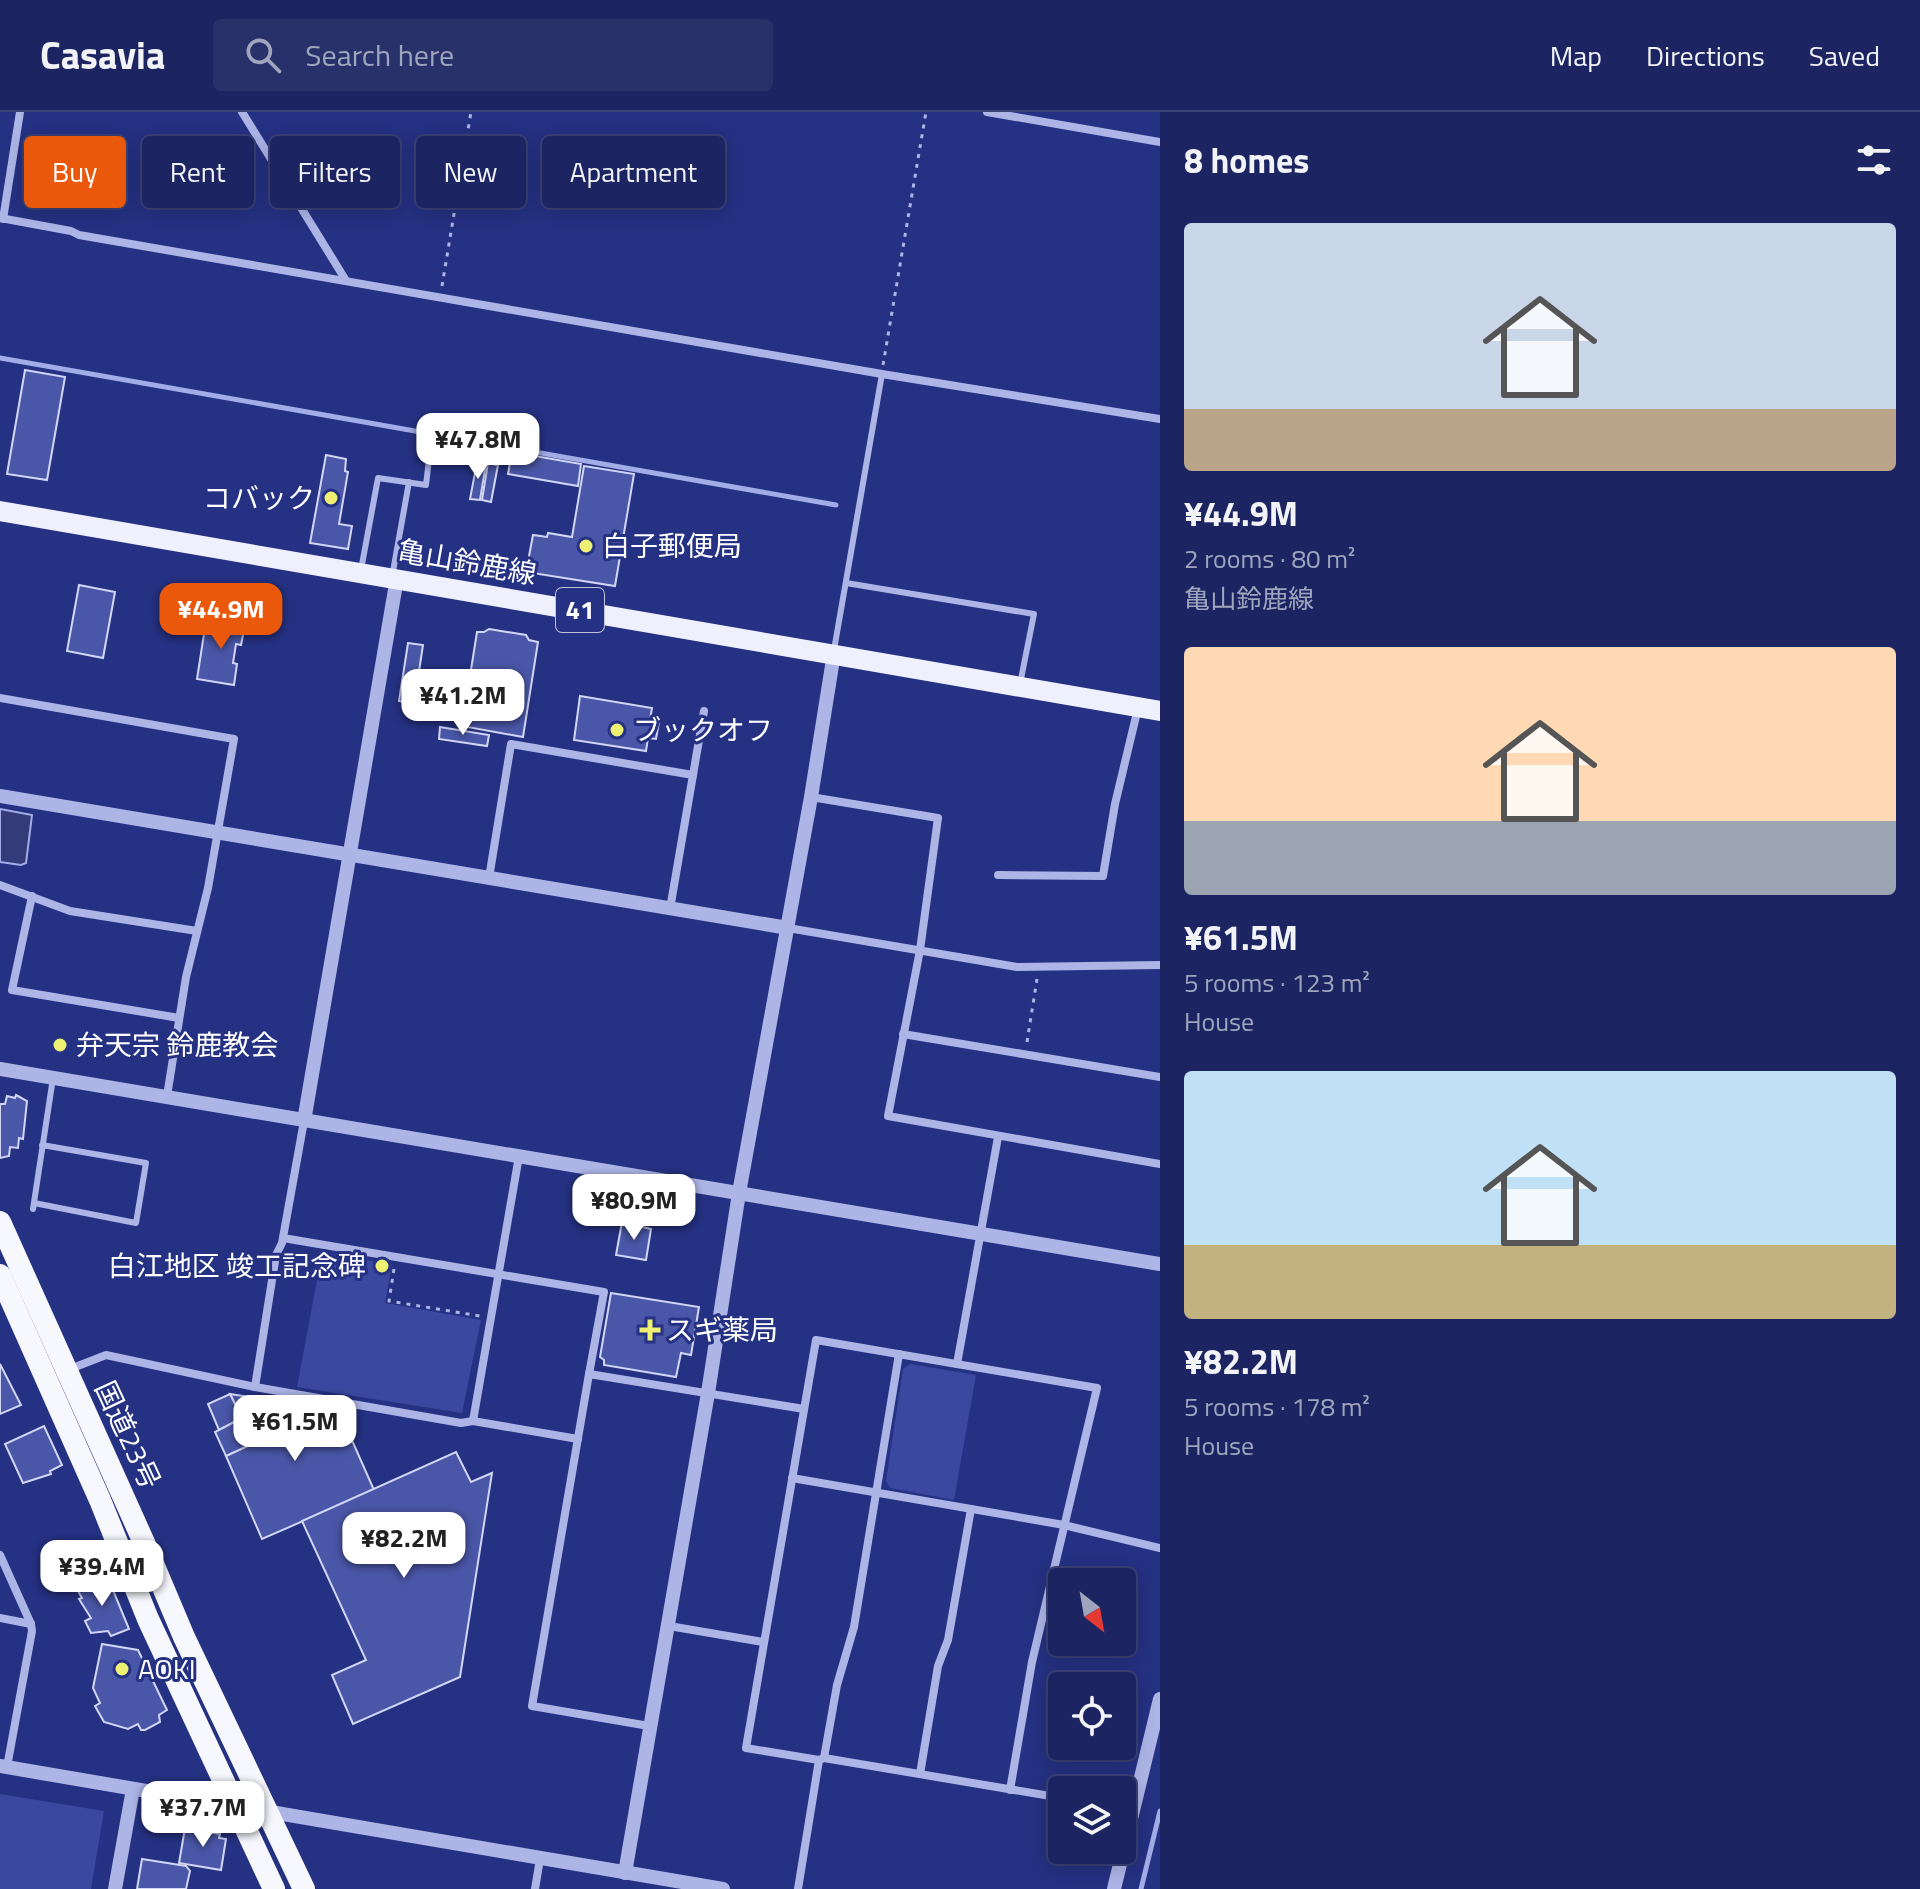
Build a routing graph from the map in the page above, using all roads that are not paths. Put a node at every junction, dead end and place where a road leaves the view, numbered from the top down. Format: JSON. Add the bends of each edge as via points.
{"nodes":[{"id":1,"x":20,"y":112,"type":"edge"},
{"id":2,"x":242,"y":112,"type":"edge"},
{"id":3,"x":987,"y":112,"type":"edge"},
{"id":4,"x":1160,"y":142,"type":"edge"},
{"id":5,"x":2,"y":218,"type":"edge"},
{"id":6,"x":345,"y":279,"type":"junction"},
{"id":7,"x":882,"y":374,"type":"junction"},
{"id":8,"x":1160,"y":419,"type":"edge"},
{"id":9,"x":430,"y":445,"type":"junction"},
{"id":10,"x":484,"y":459,"type":"dead end"},
{"id":11,"x":496,"y":463,"type":"dead end"},
{"id":12,"x":409,"y":482,"type":"junction"},
{"id":13,"x":0,"y":511,"type":"edge"},
{"id":14,"x":361,"y":572,"type":"junction"},
{"id":15,"x":394,"y":578,"type":"junction"},
{"id":16,"x":846,"y":583,"type":"junction"},
{"id":17,"x":834,"y":653,"type":"junction"},
{"id":18,"x":1020,"y":687,"type":"junction"},
{"id":19,"x":0,"y":698,"type":"edge"},
{"id":20,"x":1138,"y":707,"type":"junction"},
{"id":21,"x":704,"y":711,"type":"dead end"},
{"id":22,"x":1160,"y":711,"type":"edge"},
{"id":23,"x":693,"y":775,"type":"junction"},
{"id":24,"x":0,"y":796,"type":"edge"},
{"id":25,"x":811,"y":797,"type":"junction"},
{"id":26,"x":218,"y":833,"type":"junction"},
{"id":27,"x":349,"y":854,"type":"junction"},
{"id":28,"x":998,"y":875,"type":"dead end"},
{"id":29,"x":489,"y":878,"type":"junction"},
{"id":30,"x":0,"y":885,"type":"edge"},
{"id":31,"x":32,"y":896,"type":"junction"},
{"id":32,"x":670,"y":909,"type":"junction"},
{"id":33,"x":788,"y":928,"type":"junction"},
{"id":34,"x":197,"y":931,"type":"junction"},
{"id":35,"x":920,"y":950,"type":"junction"},
{"id":36,"x":1160,"y":965,"type":"edge"},
{"id":37,"x":179,"y":1018,"type":"junction"},
{"id":38,"x":903,"y":1034,"type":"junction"},
{"id":39,"x":0,"y":1069,"type":"edge"},
{"id":40,"x":53,"y":1077,"type":"junction"},
{"id":41,"x":1160,"y":1077,"type":"edge"},
{"id":42,"x":167,"y":1096,"type":"junction"},
{"id":43,"x":304,"y":1121,"type":"junction"},
{"id":44,"x":998,"y":1137,"type":"junction"},
{"id":45,"x":42,"y":1145,"type":"junction"},
{"id":46,"x":519,"y":1156,"type":"junction"},
{"id":47,"x":1160,"y":1164,"type":"edge"},
{"id":48,"x":739,"y":1193,"type":"junction"},
{"id":49,"x":0,"y":1222,"type":"edge"},
{"id":50,"x":979,"y":1233,"type":"junction"},
{"id":51,"x":283,"y":1238,"type":"junction"},
{"id":52,"x":1160,"y":1264,"type":"edge"},
{"id":53,"x":0,"y":1275,"type":"edge"},
{"id":54,"x":499,"y":1276,"type":"junction"},
{"id":55,"x":899,"y":1354,"type":"junction"},
{"id":56,"x":957,"y":1364,"type":"junction"},
{"id":57,"x":66,"y":1371,"type":"junction"},
{"id":58,"x":589,"y":1374,"type":"junction"},
{"id":59,"x":255,"y":1387,"type":"junction"},
{"id":60,"x":708,"y":1393,"type":"junction"},
{"id":61,"x":804,"y":1409,"type":"junction"},
{"id":62,"x":473,"y":1421,"type":"junction"},
{"id":63,"x":578,"y":1439,"type":"junction"},
{"id":64,"x":792,"y":1478,"type":"junction"},
{"id":65,"x":876,"y":1492,"type":"junction"},
{"id":66,"x":971,"y":1509,"type":"junction"},
{"id":67,"x":1064,"y":1525,"type":"junction"},
{"id":68,"x":1160,"y":1548,"type":"edge"},
{"id":69,"x":0,"y":1555,"type":"edge"},
{"id":70,"x":0,"y":1618,"type":"edge"},
{"id":71,"x":31,"y":1624,"type":"junction"},
{"id":72,"x":669,"y":1626,"type":"junction"},
{"id":73,"x":763,"y":1642,"type":"junction"},
{"id":74,"x":1160,"y":1699,"type":"edge"},
{"id":75,"x":649,"y":1726,"type":"junction"},
{"id":76,"x":822,"y":1759,"type":"junction"},
{"id":77,"x":4,"y":1766,"type":"edge"},
{"id":78,"x":920,"y":1774,"type":"junction"},
{"id":79,"x":1136,"y":1782,"type":"edge"},
{"id":80,"x":133,"y":1789,"type":"junction"},
{"id":81,"x":1010,"y":1790,"type":"junction"},
{"id":82,"x":1048,"y":1796,"type":"edge"},
{"id":83,"x":237,"y":1807,"type":"junction"},
{"id":84,"x":270,"y":1813,"type":"junction"},
{"id":85,"x":540,"y":1859,"type":"junction"},
{"id":86,"x":1118,"y":1864,"type":"edge"},
{"id":87,"x":625,"y":1873,"type":"junction"},
{"id":88,"x":115,"y":1889,"type":"edge"},
{"id":89,"x":274,"y":1889,"type":"edge"},
{"id":90,"x":304,"y":1889,"type":"edge"},
{"id":91,"x":535,"y":1889,"type":"edge"},
{"id":92,"x":723,"y":1889,"type":"edge"},
{"id":93,"x":798,"y":1889,"type":"edge"},
{"id":94,"x":1114,"y":1889,"type":"edge"}],
"edges":[{"from":1,"to":5,"type":"street"},
{"from":2,"to":6,"type":"street"},
{"from":3,"to":4,"type":"street"},
{"from":5,"to":6,"type":"street"},
{"from":6,"to":7,"type":"street"},
{"from":7,"to":8,"type":"street"},
{"from":7,"to":16,"type":"lane"},
{"from":9,"to":10,"type":"lane","via":[[486,454]]},
{"from":9,"to":11,"type":"lane","via":[[499,452]]},
{"from":9,"to":12,"type":"lane","via":[[426,485]]},
{"from":12,"to":14,"type":"lane","via":[[378,478]]},
{"from":12,"to":15,"type":"lane"},
{"from":13,"to":14,"type":"main road","name":"亀山鈴鹿線","number":"41"},
{"from":14,"to":15,"type":"main road","name":"亀山鈴鹿線","number":"41"},
{"from":15,"to":17,"type":"main road","name":"亀山鈴鹿線","number":"41"},
{"from":15,"to":27,"type":"street"},
{"from":16,"to":17,"type":"lane"},
{"from":16,"to":18,"type":"lane","via":[[1034,614]]},
{"from":17,"to":18,"type":"main road","name":"亀山鈴鹿線","number":"41"},
{"from":17,"to":25,"type":"street"},
{"from":18,"to":20,"type":"main road","name":"亀山鈴鹿線","number":"41"},
{"from":19,"to":26,"type":"street","via":[[234,739]]},
{"from":20,"to":22,"type":"main road","name":"亀山鈴鹿線","number":"41"},
{"from":20,"to":28,"type":"street","via":[[1103,876]]},
{"from":21,"to":23,"type":"street"},
{"from":23,"to":29,"type":"street","via":[[511,744]]},
{"from":23,"to":32,"type":"street"},
{"from":24,"to":26,"type":"street"},
{"from":25,"to":33,"type":"street"},
{"from":25,"to":35,"type":"street","via":[[938,818]]},
{"from":26,"to":27,"type":"street"},
{"from":26,"to":34,"type":"street"},
{"from":27,"to":29,"type":"street"},
{"from":27,"to":43,"type":"street"},
{"from":29,"to":32,"type":"street"},
{"from":30,"to":31,"type":"street"},
{"from":31,"to":34,"type":"street","via":[[70,911]]},
{"from":31,"to":37,"type":"street","via":[[12,990]]},
{"from":32,"to":33,"type":"street"},
{"from":33,"to":35,"type":"street"},
{"from":33,"to":48,"type":"street"},
{"from":34,"to":37,"type":"street"},
{"from":35,"to":36,"type":"street","via":[[1017,967]]},
{"from":35,"to":38,"type":"street"},
{"from":37,"to":42,"type":"street"},
{"from":38,"to":41,"type":"street"},
{"from":38,"to":44,"type":"street","via":[[888,1116]]},
{"from":39,"to":40,"type":"street"},
{"from":40,"to":42,"type":"street"},
{"from":40,"to":45,"type":"lane"},
{"from":42,"to":43,"type":"street"},
{"from":43,"to":46,"type":"street"},
{"from":43,"to":51,"type":"street"},
{"from":44,"to":47,"type":"street"},
{"from":44,"to":50,"type":"street"},
{"from":45,"to":45,"type":"lane","via":[[34,1206],[136,1223],[146,1163]]},
{"from":46,"to":48,"type":"street"},
{"from":46,"to":54,"type":"street"},
{"from":48,"to":50,"type":"street"},
{"from":48,"to":60,"type":"street"},
{"from":49,"to":57,"type":"highway","name":"国道23号"},
{"from":50,"to":52,"type":"street"},
{"from":50,"to":56,"type":"street"},
{"from":51,"to":54,"type":"street"},
{"from":51,"to":59,"type":"street"},
{"from":53,"to":83,"type":"highway","name":"国道23号","via":[[148,1619]]},
{"from":54,"to":58,"type":"street","via":[[604,1292]]},
{"from":54,"to":62,"type":"street"},
{"from":55,"to":56,"type":"street"},
{"from":55,"to":61,"type":"street","via":[[816,1340]]},
{"from":55,"to":65,"type":"street"},
{"from":56,"to":67,"type":"street","via":[[1097,1388]]},
{"from":57,"to":59,"type":"street","via":[[106,1355]]},
{"from":57,"to":84,"type":"highway","name":"国道23号","via":[[184,1637]]},
{"from":58,"to":60,"type":"street"},
{"from":58,"to":63,"type":"street"},
{"from":59,"to":62,"type":"street"},
{"from":60,"to":61,"type":"street"},
{"from":60,"to":72,"type":"street"},
{"from":61,"to":64,"type":"street"},
{"from":62,"to":63,"type":"street"},
{"from":63,"to":75,"type":"street","via":[[532,1706]]},
{"from":64,"to":65,"type":"street"},
{"from":64,"to":73,"type":"street"},
{"from":65,"to":66,"type":"street"},
{"from":65,"to":76,"type":"street","via":[[854,1627]]},
{"from":66,"to":67,"type":"street"},
{"from":66,"to":78,"type":"street"},
{"from":67,"to":68,"type":"street"},
{"from":67,"to":81,"type":"street","via":[[1032,1662]]},
{"from":69,"to":71,"type":"street"},
{"from":70,"to":71,"type":"street"},
{"from":71,"to":77,"type":"street"},
{"from":72,"to":73,"type":"street"},
{"from":72,"to":75,"type":"street"},
{"from":73,"to":76,"type":"street","via":[[746,1748]]},
{"from":74,"to":79,"type":"street"},
{"from":75,"to":87,"type":"street"},
{"from":76,"to":78,"type":"street"},
{"from":76,"to":93,"type":"street"},
{"from":77,"to":80,"type":"street"},
{"from":78,"to":81,"type":"street"},
{"from":80,"to":83,"type":"street"},
{"from":80,"to":88,"type":"street"},
{"from":81,"to":82,"type":"street"},
{"from":83,"to":84,"type":"street"},
{"from":83,"to":89,"type":"highway","name":"国道23号"},
{"from":84,"to":85,"type":"street"},
{"from":84,"to":90,"type":"highway","name":"国道23号"},
{"from":85,"to":87,"type":"street"},
{"from":85,"to":91,"type":"street"},
{"from":86,"to":94,"type":"street"},
{"from":87,"to":92,"type":"street"}]}
